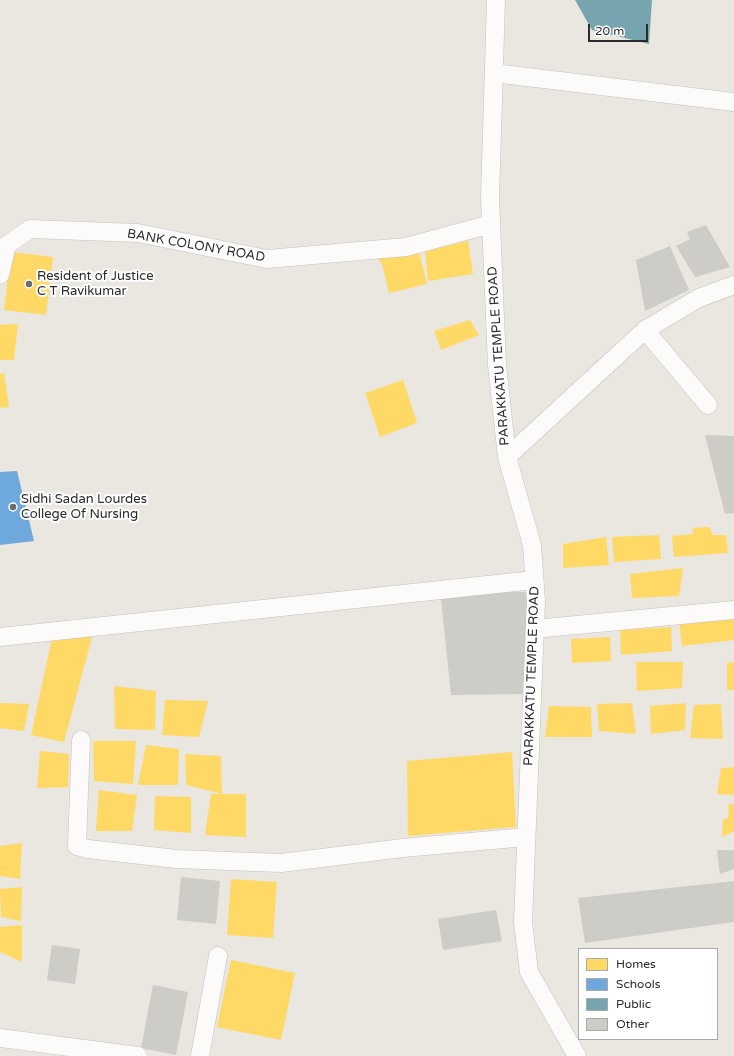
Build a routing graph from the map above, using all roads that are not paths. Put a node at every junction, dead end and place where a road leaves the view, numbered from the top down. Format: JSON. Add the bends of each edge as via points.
{"nodes":[{"id":1,"x":496,"y":0,"type":"edge"},
{"id":2,"x":494,"y":73,"type":"junction"},
{"id":3,"x":734,"y":102,"type":"edge"},
{"id":4,"x":491,"y":224,"type":"junction"},
{"id":5,"x":0,"y":275,"type":"edge"},
{"id":6,"x":734,"y":285,"type":"edge"},
{"id":7,"x":645,"y":330,"type":"junction"},
{"id":8,"x":708,"y":405,"type":"dead end"},
{"id":9,"x":507,"y":457,"type":"junction"},
{"id":10,"x":534,"y":580,"type":"junction"},
{"id":11,"x":734,"y":610,"type":"edge"},
{"id":12,"x":535,"y":629,"type":"junction"},
{"id":13,"x":0,"y":638,"type":"edge"},
{"id":14,"x":80,"y":740,"type":"dead end"},
{"id":15,"x":526,"y":837,"type":"junction"},
{"id":16,"x":218,"y":956,"type":"dead end"},
{"id":17,"x":0,"y":1038,"type":"edge"},
{"id":18,"x":138,"y":1056,"type":"edge"},
{"id":19,"x":200,"y":1056,"type":"edge"},
{"id":20,"x":577,"y":1056,"type":"edge"}],
"edges":[{"from":1,"to":2,"type":"street","name":"PARAKKATU TEMPLE ROAD"},
{"from":2,"to":3,"type":"street"},
{"from":2,"to":4,"type":"street","name":"PARAKKATU TEMPLE ROAD"},
{"from":4,"to":5,"type":"street","name":"BANK COLONY ROAD","via":[[406,247],[267,259],[138,233],[30,229],[7,245]]},
{"from":4,"to":9,"type":"street","name":"PARAKKATU TEMPLE ROAD","via":[[497,365]]},
{"from":6,"to":7,"type":"street","via":[[699,298]]},
{"from":7,"to":8,"type":"street"},
{"from":7,"to":9,"type":"street"},
{"from":9,"to":10,"type":"street","name":"PARAKKATU TEMPLE ROAD","via":[[532,545]]},
{"from":10,"to":12,"type":"street","name":"PARAKKATU TEMPLE ROAD"},
{"from":10,"to":13,"type":"street"},
{"from":11,"to":12,"type":"street"},
{"from":12,"to":15,"type":"street","name":"PARAKKATU TEMPLE ROAD"},
{"from":14,"to":15,"type":"street","via":[[77,846],[88,849],[176,859],[281,863],[403,848]]},
{"from":15,"to":20,"type":"street","name":"PARAKKATU TEMPLE ROAD","via":[[523,922],[529,972]]},
{"from":16,"to":19,"type":"street"},
{"from":17,"to":18,"type":"street"}]}
